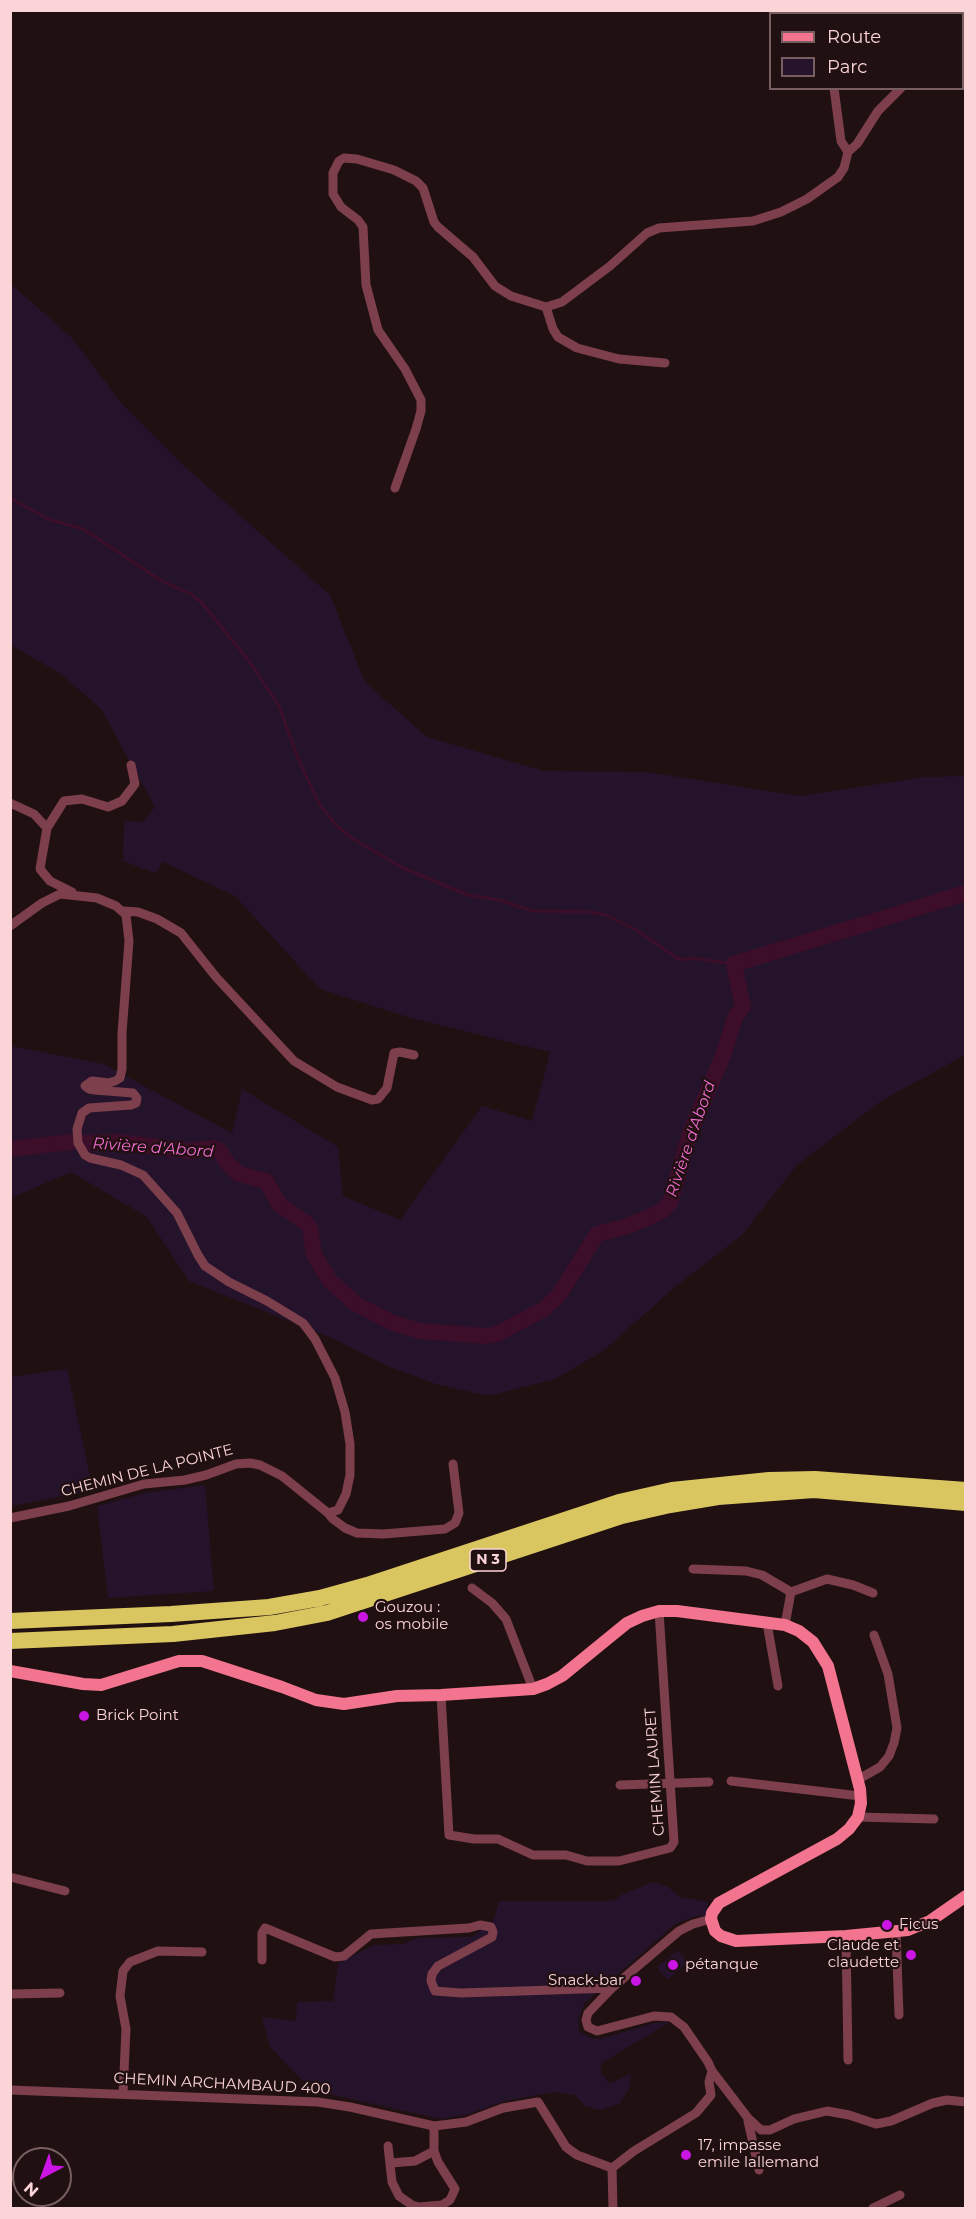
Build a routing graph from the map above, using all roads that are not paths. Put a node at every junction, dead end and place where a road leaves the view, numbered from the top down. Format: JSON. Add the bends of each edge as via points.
{"nodes":[{"id":1,"x":834,"y":90,"type":"edge"},
{"id":2,"x":899,"y":90,"type":"edge"},
{"id":3,"x":848,"y":152,"type":"junction"},
{"id":4,"x":546,"y":307,"type":"junction"},
{"id":5,"x":665,"y":363,"type":"dead end"},
{"id":6,"x":395,"y":488,"type":"dead end"},
{"id":7,"x":131,"y":765,"type":"dead end"},
{"id":8,"x":10,"y":802,"type":"edge"},
{"id":9,"x":47,"y":828,"type":"junction"},
{"id":10,"x":77,"y":895,"type":"junction"},
{"id":11,"x":123,"y":911,"type":"junction"},
{"id":12,"x":10,"y":926,"type":"edge"},
{"id":13,"x":414,"y":1055,"type":"dead end"},
{"id":14,"x":453,"y":1464,"type":"dead end"},
{"id":15,"x":966,"y":1490,"type":"edge"},
{"id":16,"x":966,"y":1503,"type":"edge"},
{"id":17,"x":328,"y":1513,"type":"junction"},
{"id":18,"x":10,"y":1518,"type":"edge"},
{"id":19,"x":693,"y":1569,"type":"dead end"},
{"id":20,"x":472,"y":1588,"type":"dead end"},
{"id":21,"x":791,"y":1592,"type":"junction"},
{"id":22,"x":873,"y":1593,"type":"dead end"},
{"id":23,"x":659,"y":1611,"type":"junction"},
{"id":24,"x":10,"y":1622,"type":"edge"},
{"id":25,"x":767,"y":1623,"type":"junction"},
{"id":26,"x":785,"y":1625,"type":"junction"},
{"id":27,"x":173,"y":1634,"type":"junction"},
{"id":28,"x":874,"y":1635,"type":"dead end"},
{"id":29,"x":10,"y":1641,"type":"edge"},
{"id":30,"x":10,"y":1652,"type":"edge"},
{"id":31,"x":10,"y":1671,"type":"edge"},
{"id":32,"x":778,"y":1686,"type":"dead end"},
{"id":33,"x":533,"y":1689,"type":"junction"},
{"id":34,"x":441,"y":1695,"type":"junction"},
{"id":35,"x":857,"y":1780,"type":"junction"},
{"id":36,"x":731,"y":1781,"type":"dead end"},
{"id":37,"x":709,"y":1782,"type":"dead end"},
{"id":38,"x":670,"y":1783,"type":"junction"},
{"id":39,"x":620,"y":1785,"type":"dead end"},
{"id":40,"x":860,"y":1796,"type":"junction"},
{"id":41,"x":858,"y":1817,"type":"junction"},
{"id":42,"x":934,"y":1819,"type":"dead end"},
{"id":43,"x":10,"y":1877,"type":"edge"},
{"id":44,"x":65,"y":1891,"type":"dead end"},
{"id":45,"x":966,"y":1896,"type":"edge"},
{"id":46,"x":711,"y":1919,"type":"junction"},
{"id":47,"x":896,"y":1931,"type":"junction"},
{"id":48,"x":846,"y":1936,"type":"junction"},
{"id":49,"x":202,"y":1952,"type":"dead end"},
{"id":50,"x":262,"y":1960,"type":"dead end"},
{"id":51,"x":612,"y":1988,"type":"junction"},
{"id":52,"x":60,"y":1993,"type":"dead end"},
{"id":53,"x":10,"y":1994,"type":"edge"},
{"id":54,"x":899,"y":2015,"type":"dead end"},
{"id":55,"x":848,"y":2060,"type":"dead end"},
{"id":56,"x":712,"y":2071,"type":"junction"},
{"id":57,"x":10,"y":2090,"type":"edge"},
{"id":58,"x":123,"y":2094,"type":"junction"},
{"id":59,"x":966,"y":2102,"type":"edge"},
{"id":60,"x":748,"y":2118,"type":"junction"},
{"id":61,"x":434,"y":2126,"type":"junction"},
{"id":62,"x":388,"y":2146,"type":"dead end"},
{"id":63,"x":434,"y":2151,"type":"junction"},
{"id":64,"x":391,"y":2163,"type":"junction"},
{"id":65,"x":612,"y":2168,"type":"junction"},
{"id":66,"x":759,"y":2170,"type":"dead end"},
{"id":67,"x":900,"y":2195,"type":"dead end"},
{"id":68,"x":613,"y":2208,"type":"edge"},
{"id":69,"x":873,"y":2208,"type":"edge"}],
"edges":[{"from":1,"to":3,"type":"street","via":[[841,141]]},
{"from":2,"to":3,"type":"street"},
{"from":3,"to":4,"type":"street","via":[[838,177],[807,199],[753,221],[659,228],[562,302]]},
{"from":4,"to":5,"type":"street","via":[[558,337],[577,348],[620,359]]},
{"from":4,"to":6,"type":"street","via":[[518,299],[495,286],[473,257],[434,222],[423,188],[408,176],[357,159],[339,161],[333,173],[333,194],[363,227],[366,285],[378,330],[421,400],[416,429]]},
{"from":7,"to":9,"type":"street","via":[[135,784],[122,801],[108,807],[82,799],[63,801]]},
{"from":8,"to":9,"type":"street","via":[[34,814]]},
{"from":9,"to":10,"type":"street","via":[[40,869],[50,881]]},
{"from":10,"to":11,"type":"street","via":[[97,898]]},
{"from":10,"to":12,"type":"street","via":[[51,898]]},
{"from":11,"to":13,"type":"street","via":[[157,919],[181,933],[294,1061],[337,1087],[378,1099],[387,1088],[394,1053]]},
{"from":11,"to":17,"type":"street","via":[[129,941],[122,1069],[115,1082],[93,1081],[85,1086],[133,1093],[137,1098],[131,1106],[89,1108],[82,1113],[78,1143],[90,1158],[143,1175],[177,1213],[206,1266],[303,1323],[315,1339],[335,1378],[350,1444],[346,1494],[338,1510]]},
{"from":14,"to":17,"type":"street","name":"CHEMIN DE LA POINTE","via":[[459,1513],[455,1523],[445,1529],[357,1533]]},
{"from":15,"to":24,"type":"highway","number":"N 3","via":[[816,1479],[691,1488],[619,1502],[320,1598],[269,1607]]},
{"from":16,"to":27,"type":"highway","number":"N 3","via":[[814,1490],[718,1497],[622,1516],[327,1612],[275,1623]]},
{"from":17,"to":18,"type":"street","name":"CHEMIN DE LA POINTE","via":[[282,1476],[260,1465],[244,1463]]},
{"from":19,"to":21,"type":"street","via":[[746,1571],[762,1575]]},
{"from":20,"to":33,"type":"street","via":[[492,1602],[506,1619]]},
{"from":21,"to":22,"type":"street","via":[[827,1579]]},
{"from":21,"to":26,"type":"street"},
{"from":23,"to":25,"type":"main road"},
{"from":23,"to":33,"type":"main road","via":[[627,1623],[562,1676]]},
{"from":23,"to":38,"type":"street","name":"CHEMIN LAURET"},
{"from":25,"to":26,"type":"main road"},
{"from":25,"to":32,"type":"street"},
{"from":26,"to":35,"type":"main road","via":[[813,1642],[828,1666]]},
{"from":27,"to":29,"type":"highway","number":"N 3"},
{"from":27,"to":30,"type":"highway","via":[[63,1643]]},
{"from":28,"to":35,"type":"street","via":[[888,1674],[897,1728],[889,1756],[880,1767]]},
{"from":31,"to":34,"type":"main road","via":[[101,1685],[190,1660],[216,1664],[316,1700],[345,1704],[397,1696]]},
{"from":33,"to":34,"type":"main road"},
{"from":34,"to":38,"type":"street","name":"CHEMIN LAURET","via":[[451,1836],[498,1839],[538,1856],[619,1861],[674,1844]]},
{"from":35,"to":40,"type":"main road"},
{"from":36,"to":40,"type":"street"},
{"from":37,"to":38,"type":"street"},
{"from":38,"to":39,"type":"street"},
{"from":40,"to":41,"type":"main road"},
{"from":41,"to":42,"type":"street"},
{"from":41,"to":46,"type":"main road","via":[[837,1839],[719,1903]]},
{"from":43,"to":44,"type":"street"},
{"from":45,"to":47,"type":"main road","via":[[930,1922]]},
{"from":46,"to":48,"type":"main road","via":[[715,1931],[736,1941]]},
{"from":46,"to":51,"type":"street","via":[[679,1931]]},
{"from":47,"to":48,"type":"main road"},
{"from":47,"to":54,"type":"street"},
{"from":48,"to":55,"type":"street"},
{"from":49,"to":58,"type":"street","via":[[158,1951],[130,1962],[123,1971]]},
{"from":50,"to":51,"type":"street","via":[[265,1928],[335,1957],[344,1956],[371,1934],[480,1925],[491,1926],[492,1937],[438,1966],[431,1981],[435,1991]]},
{"from":51,"to":56,"type":"street","via":[[588,2013],[586,2020],[591,2030],[603,2031],[667,2016],[684,2027]]},
{"from":52,"to":53,"type":"street"},
{"from":56,"to":60,"type":"street"},
{"from":56,"to":65,"type":"street","via":[[711,2095],[696,2113]]},
{"from":57,"to":58,"type":"street","name":"CHEMIN ARCHAMBAUD 400"},
{"from":58,"to":61,"type":"street","name":"CHEMIN ARCHAMBAUD 400","via":[[318,2102]]},
{"from":59,"to":60,"type":"street","via":[[933,2103],[876,2124],[827,2111],[761,2130]]},
{"from":60,"to":66,"type":"street"},
{"from":61,"to":63,"type":"street"},
{"from":61,"to":65,"type":"street","name":"CHEMIN ARCHAMBAUD 400","via":[[466,2122],[503,2108],[538,2102],[566,2147]]},
{"from":62,"to":64,"type":"street"},
{"from":63,"to":64,"type":"street","via":[[415,2161]]},
{"from":63,"to":64,"type":"street","via":[[454,2187],[454,2195],[438,2207],[412,2205],[395,2191]]},
{"from":65,"to":68,"type":"street"},
{"from":67,"to":69,"type":"street"}]}
